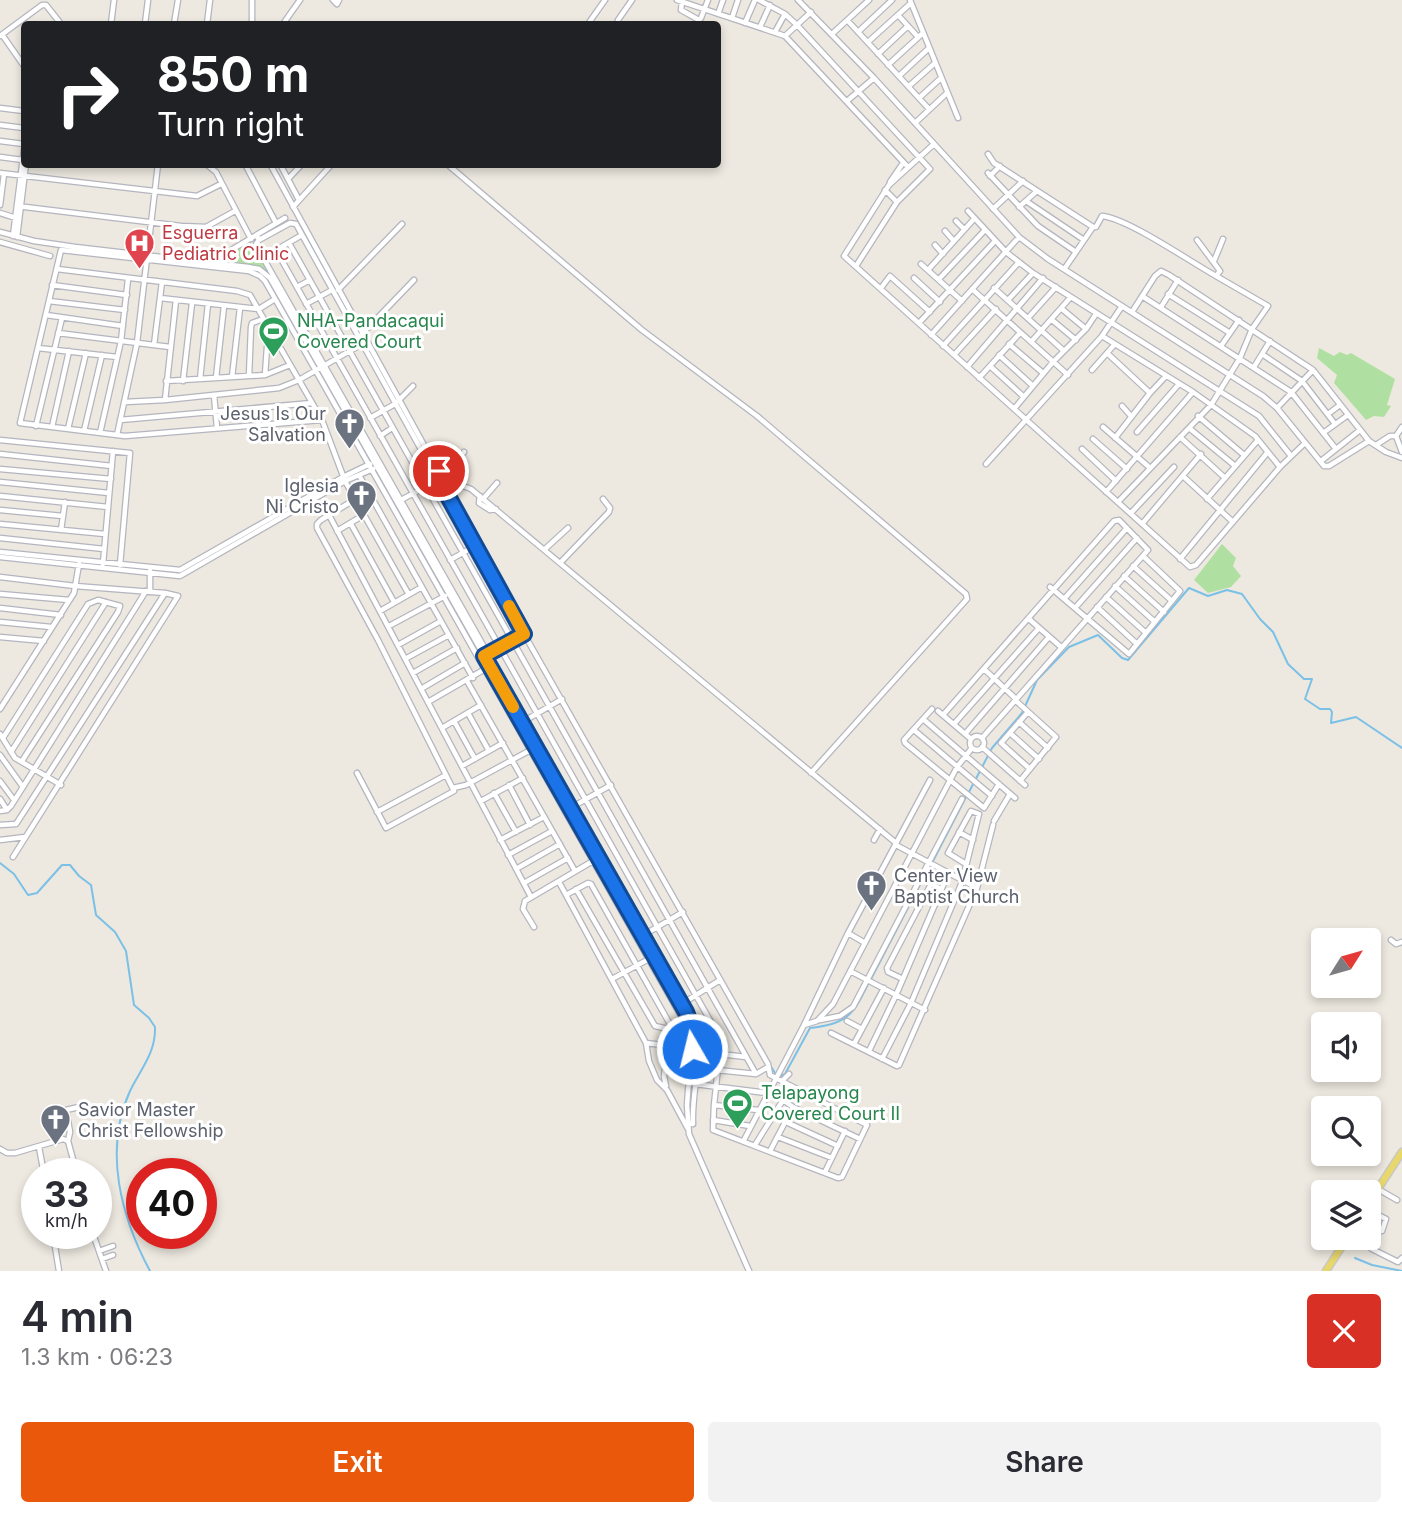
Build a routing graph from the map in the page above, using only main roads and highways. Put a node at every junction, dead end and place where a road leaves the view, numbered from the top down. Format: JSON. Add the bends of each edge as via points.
{"nodes":[{"id":1,"x":1402,"y":1152,"type":"edge"},
{"id":2,"x":1381,"y":1186,"type":"edge"},
{"id":3,"x":1340,"y":1250,"type":"edge"},
{"id":4,"x":1326,"y":1271,"type":"edge"}],
"edges":[{"from":1,"to":2,"type":"main road","via":[[1391,1177]]},
{"from":3,"to":4,"type":"main road"}]}
